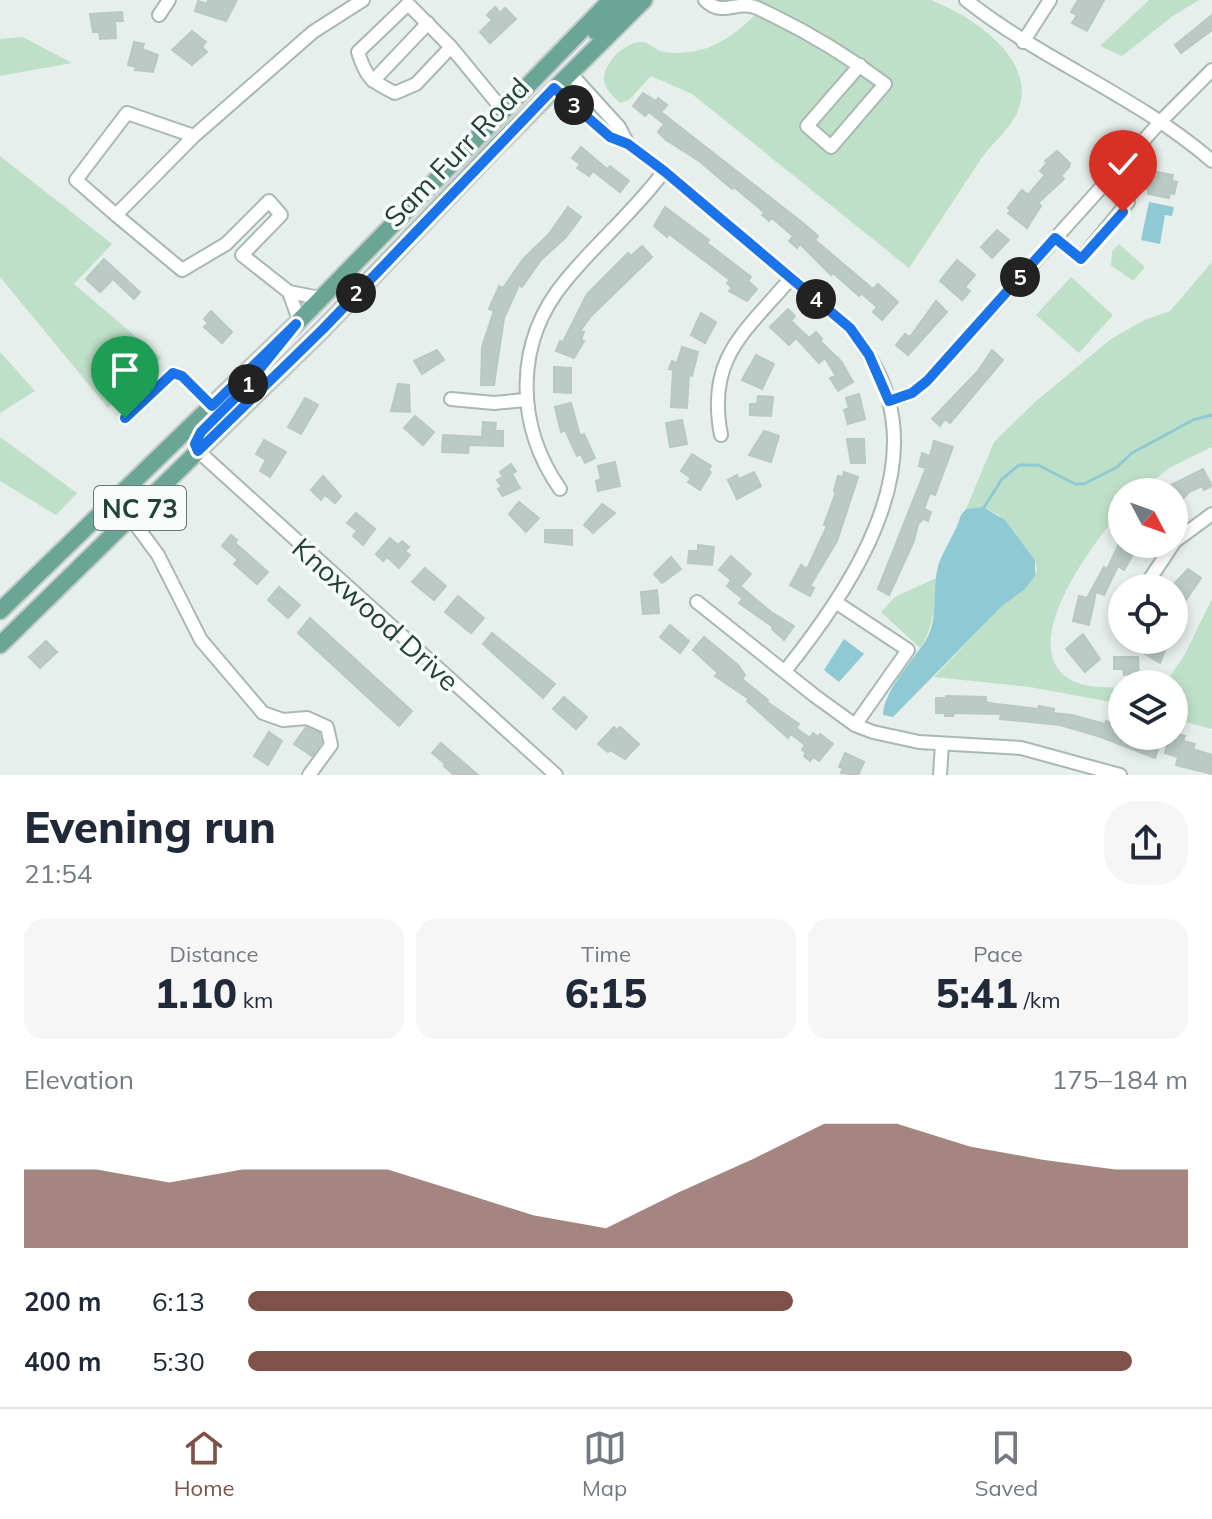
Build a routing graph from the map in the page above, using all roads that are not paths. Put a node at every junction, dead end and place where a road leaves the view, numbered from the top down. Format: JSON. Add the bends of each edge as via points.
{"nodes":[{"id":1,"x":169,"y":0,"type":"edge"},
{"id":2,"x":363,"y":0,"type":"edge"},
{"id":3,"x":611,"y":0,"type":"edge"},
{"id":4,"x":627,"y":0,"type":"edge"},
{"id":5,"x":644,"y":0,"type":"edge"},
{"id":6,"x":705,"y":0,"type":"edge"},
{"id":7,"x":966,"y":0,"type":"edge"},
{"id":8,"x":1050,"y":0,"type":"edge"},
{"id":9,"x":406,"y":2,"type":"edge"},
{"id":10,"x":159,"y":15,"type":"dead end"},
{"id":11,"x":428,"y":23,"type":"junction"},
{"id":12,"x":1023,"y":42,"type":"junction"},
{"id":13,"x":451,"y":47,"type":"junction"},
{"id":14,"x":860,"y":65,"type":"junction"},
{"id":15,"x":1212,"y":70,"type":"edge"},
{"id":16,"x":570,"y":73,"type":"junction"},
{"id":17,"x":373,"y":81,"type":"junction"},
{"id":18,"x":554,"y":88,"type":"junction"},
{"id":19,"x":502,"y":109,"type":"junction"},
{"id":20,"x":1161,"y":121,"type":"junction"},
{"id":21,"x":194,"y":136,"type":"junction"},
{"id":22,"x":628,"y":144,"type":"junction"},
{"id":23,"x":498,"y":145,"type":"junction"},
{"id":24,"x":1212,"y":161,"type":"edge"},
{"id":25,"x":664,"y":171,"type":"junction"},
{"id":26,"x":1110,"y":177,"type":"junction"},
{"id":27,"x":116,"y":215,"type":"junction"},
{"id":28,"x":1055,"y":238,"type":"junction"},
{"id":29,"x":226,"y":244,"type":"junction"},
{"id":30,"x":242,"y":255,"type":"junction"},
{"id":31,"x":791,"y":278,"type":"junction"},
{"id":32,"x":289,"y":292,"type":"junction"},
{"id":33,"x":320,"y":298,"type":"junction"},
{"id":34,"x":298,"y":322,"type":"junction"},
{"id":35,"x":451,"y":399,"type":"dead end"},
{"id":36,"x":525,"y":400,"type":"junction"},
{"id":37,"x":889,"y":401,"type":"junction"},
{"id":38,"x":212,"y":406,"type":"junction"},
{"id":39,"x":125,"y":418,"type":"dead end"},
{"id":40,"x":721,"y":435,"type":"dead end"},
{"id":41,"x":198,"y":451,"type":"junction"},
{"id":42,"x":560,"y":489,"type":"dead end"},
{"id":43,"x":1212,"y":514,"type":"edge"},
{"id":44,"x":130,"y":517,"type":"junction"},
{"id":45,"x":1188,"y":532,"type":"edge"},
{"id":46,"x":697,"y":602,"type":"dead end"},
{"id":47,"x":837,"y":603,"type":"junction"},
{"id":48,"x":0,"y":611,"type":"edge"},
{"id":49,"x":0,"y":645,"type":"edge"},
{"id":50,"x":785,"y":671,"type":"junction"},
{"id":51,"x":855,"y":725,"type":"junction"},
{"id":52,"x":942,"y":744,"type":"junction"},
{"id":53,"x":309,"y":775,"type":"edge"},
{"id":54,"x":556,"y":775,"type":"edge"},
{"id":55,"x":940,"y":775,"type":"edge"},
{"id":56,"x":1120,"y":775,"type":"edge"}],
"edges":[{"from":1,"to":10,"type":"street"},
{"from":2,"to":21,"type":"street","via":[[313,32]]},
{"from":3,"to":19,"type":"main road","name":"Sam Furr Road","number":"NC 73"},
{"from":4,"to":23,"type":"main road"},
{"from":5,"to":16,"type":"main road","name":"Sam Furr Road","number":"NC 73"},
{"from":6,"to":14,"type":"street","via":[[727,10],[751,6]]},
{"from":7,"to":12,"type":"street"},
{"from":8,"to":12,"type":"street"},
{"from":9,"to":11,"type":"street"},
{"from":9,"to":17,"type":"street","via":[[358,52]]},
{"from":11,"to":13,"type":"street"},
{"from":11,"to":17,"type":"street"},
{"from":12,"to":20,"type":"street"},
{"from":13,"to":17,"type":"street","via":[[416,84],[395,93]]},
{"from":13,"to":19,"type":"street"},
{"from":14,"to":14,"type":"street","via":[[885,84],[831,147],[807,126]]},
{"from":15,"to":20,"type":"street"},
{"from":16,"to":18,"type":"main road","name":"Sam Furr Road","number":"NC 73"},
{"from":16,"to":22,"type":"street"},
{"from":18,"to":22,"type":"street","via":[[610,137]]},
{"from":18,"to":23,"type":"main road","name":"Sam Furr Road","number":"NC 73"},
{"from":19,"to":33,"type":"main road","name":"Sam Furr Road","number":"NC 73"},
{"from":20,"to":24,"type":"street"},
{"from":20,"to":26,"type":"street"},
{"from":21,"to":27,"type":"street"},
{"from":21,"to":27,"type":"street","via":[[127,113],[76,180]]},
{"from":22,"to":25,"type":"street"},
{"from":23,"to":41,"type":"main road","name":"Sam Furr Road","number":"NC 73"},
{"from":25,"to":31,"type":"street"},
{"from":25,"to":36,"type":"street","via":[[546,307],[529,349]]},
{"from":26,"to":28,"type":"street"},
{"from":26,"to":28,"type":"street","via":[[1128,202],[1081,259]]},
{"from":27,"to":29,"type":"street","via":[[182,270]]},
{"from":28,"to":37,"type":"street","via":[[927,381]]},
{"from":29,"to":30,"type":"street"},
{"from":29,"to":30,"type":"street","via":[[269,201],[281,215]]},
{"from":30,"to":32,"type":"street"},
{"from":31,"to":37,"type":"street","via":[[850,328],[869,355]]},
{"from":31,"to":40,"type":"street","via":[[726,359],[716,394]]},
{"from":32,"to":33,"type":"street"},
{"from":32,"to":34,"type":"street"},
{"from":33,"to":34,"type":"main road","name":"Sam Furr Road","number":"NC 73"},
{"from":34,"to":38,"type":"main road","name":"Sam Furr Road","number":"NC 73"},
{"from":34,"to":41,"type":"main road","via":[[201,432],[195,444]]},
{"from":35,"to":36,"type":"street"},
{"from":36,"to":42,"type":"street","via":[[540,455]]},
{"from":37,"to":47,"type":"street","via":[[894,447],[889,479]]},
{"from":38,"to":39,"type":"street","via":[[173,373]]},
{"from":38,"to":48,"type":"main road","name":"Sam Furr Road","number":"NC 73"},
{"from":41,"to":44,"type":"main road","name":"Sam Furr Road","number":"NC 73"},
{"from":41,"to":54,"type":"street","name":"Knoxwood Drive"},
{"from":43,"to":45,"type":"street"},
{"from":44,"to":49,"type":"main road","name":"Sam Furr Road","number":"NC 73"},
{"from":44,"to":53,"type":"street","via":[[158,555],[201,640],[263,713],[283,720],[307,718],[327,727],[331,745]]},
{"from":46,"to":50,"type":"street"},
{"from":47,"to":50,"type":"street"},
{"from":47,"to":51,"type":"street","via":[[908,650]]},
{"from":50,"to":51,"type":"street"},
{"from":51,"to":52,"type":"street","via":[[889,737]]},
{"from":52,"to":55,"type":"street"},
{"from":52,"to":56,"type":"street","via":[[1021,748]]}]}
